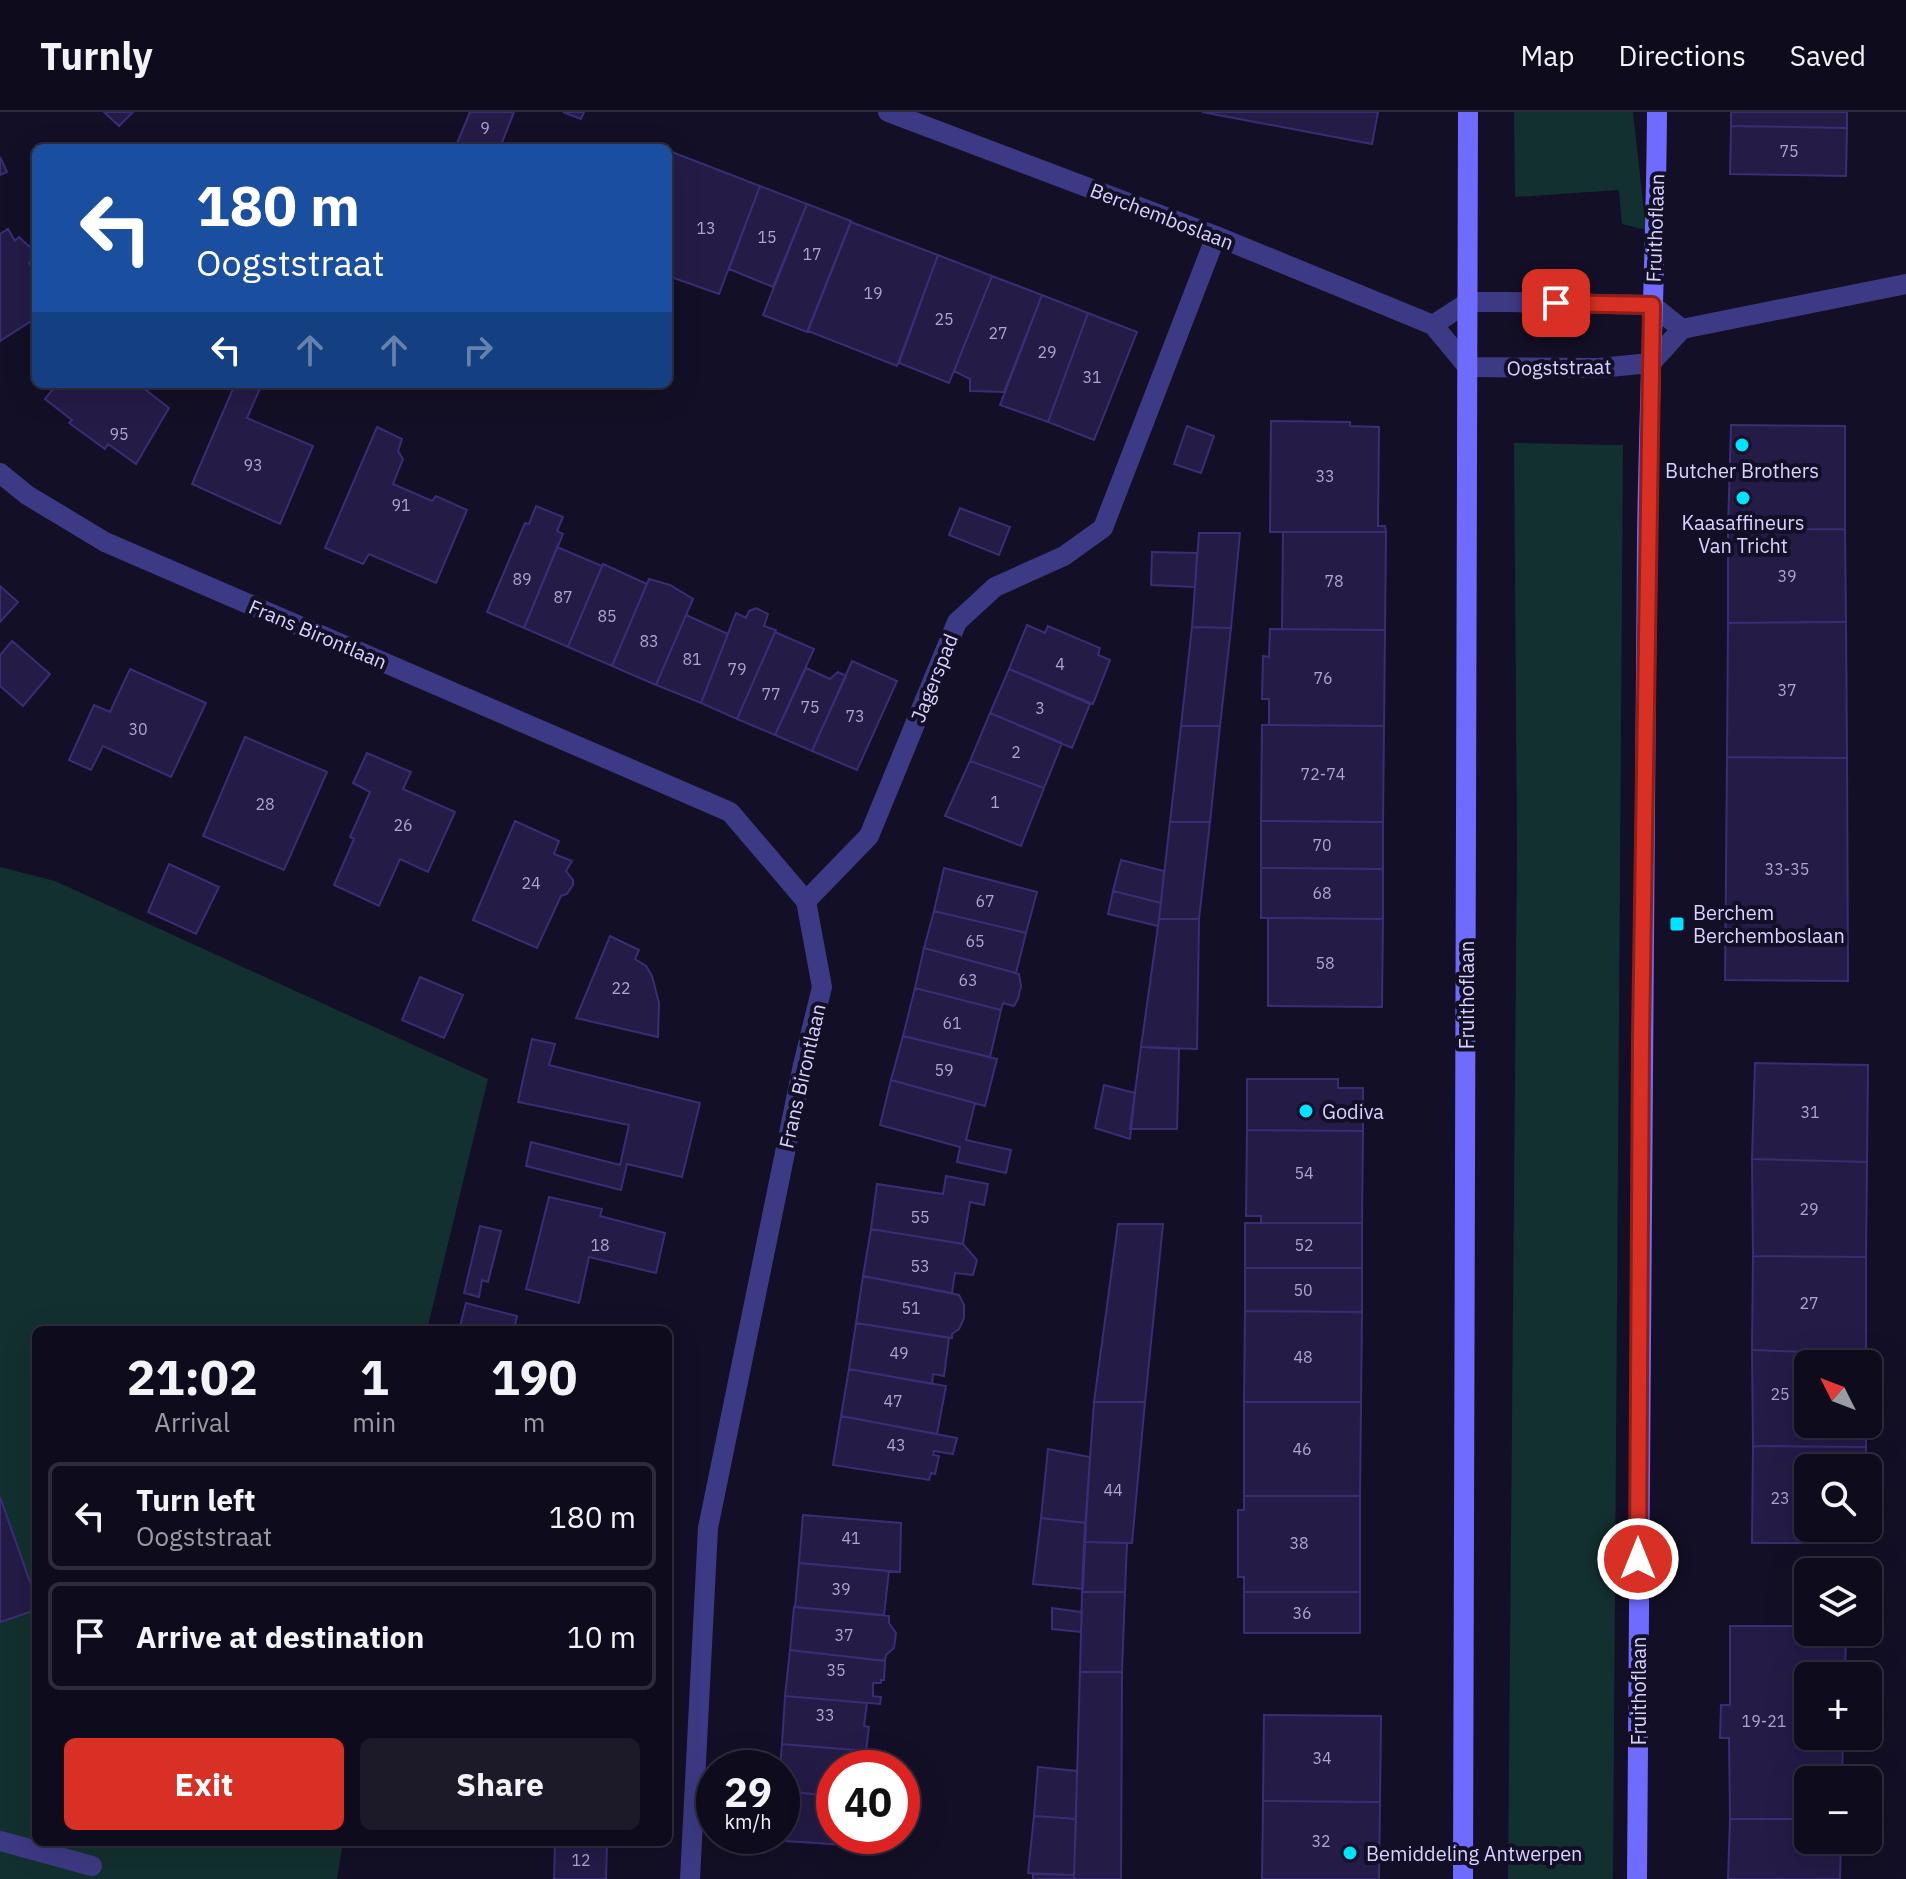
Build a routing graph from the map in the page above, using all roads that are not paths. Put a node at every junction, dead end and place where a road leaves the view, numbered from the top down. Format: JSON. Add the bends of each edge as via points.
{"nodes":[{"id":1,"x":888,"y":112,"type":"edge"},
{"id":2,"x":1468,"y":112,"type":"edge"},
{"id":3,"x":1657,"y":112,"type":"edge"},
{"id":4,"x":1216,"y":236,"type":"junction"},
{"id":5,"x":1906,"y":284,"type":"edge"},
{"id":6,"x":1468,"y":302,"type":"junction"},
{"id":7,"x":1652,"y":305,"type":"junction"},
{"id":8,"x":1433,"y":325,"type":"junction"},
{"id":9,"x":1682,"y":329,"type":"junction"},
{"id":10,"x":1651,"y":363,"type":"junction"},
{"id":11,"x":1468,"y":367,"type":"junction"},
{"id":12,"x":0,"y":473,"type":"edge"},
{"id":13,"x":806,"y":901,"type":"junction"},
{"id":14,"x":0,"y":1841,"type":"edge"},
{"id":15,"x":92,"y":1866,"type":"dead end"},
{"id":16,"x":690,"y":1879,"type":"edge"},
{"id":17,"x":1463,"y":1879,"type":"edge"},
{"id":18,"x":1637,"y":1879,"type":"edge"}],
"edges":[{"from":1,"to":4,"type":"street","name":"Berchemboslaan"},
{"from":2,"to":6,"type":"street","name":"Fruithoflaan"},
{"from":3,"to":7,"type":"street","name":"Fruithoflaan"},
{"from":4,"to":8,"type":"street","name":"Berchemboslaan"},
{"from":4,"to":13,"type":"street","name":"Jagerspad","via":[[1103,528],[1064,556],[995,587],[957,622],[869,836]]},
{"from":5,"to":9,"type":"street"},
{"from":6,"to":7,"type":"street"},
{"from":6,"to":8,"type":"street"},
{"from":6,"to":11,"type":"street","name":"Fruithoflaan"},
{"from":7,"to":9,"type":"street"},
{"from":7,"to":10,"type":"street","name":"Fruithoflaan"},
{"from":8,"to":11,"type":"street","name":"Berchemboslaan"},
{"from":9,"to":10,"type":"street"},
{"from":10,"to":11,"type":"street","name":"Oogststraat"},
{"from":10,"to":18,"type":"street","name":"Fruithoflaan"},
{"from":11,"to":17,"type":"street","name":"Fruithoflaan"},
{"from":12,"to":13,"type":"street","name":"Frans Birontlaan","via":[[105,542],[730,812]]},
{"from":13,"to":16,"type":"street","name":"Frans Birontlaan","via":[[822,987],[708,1528]]},
{"from":14,"to":15,"type":"street"}]}
